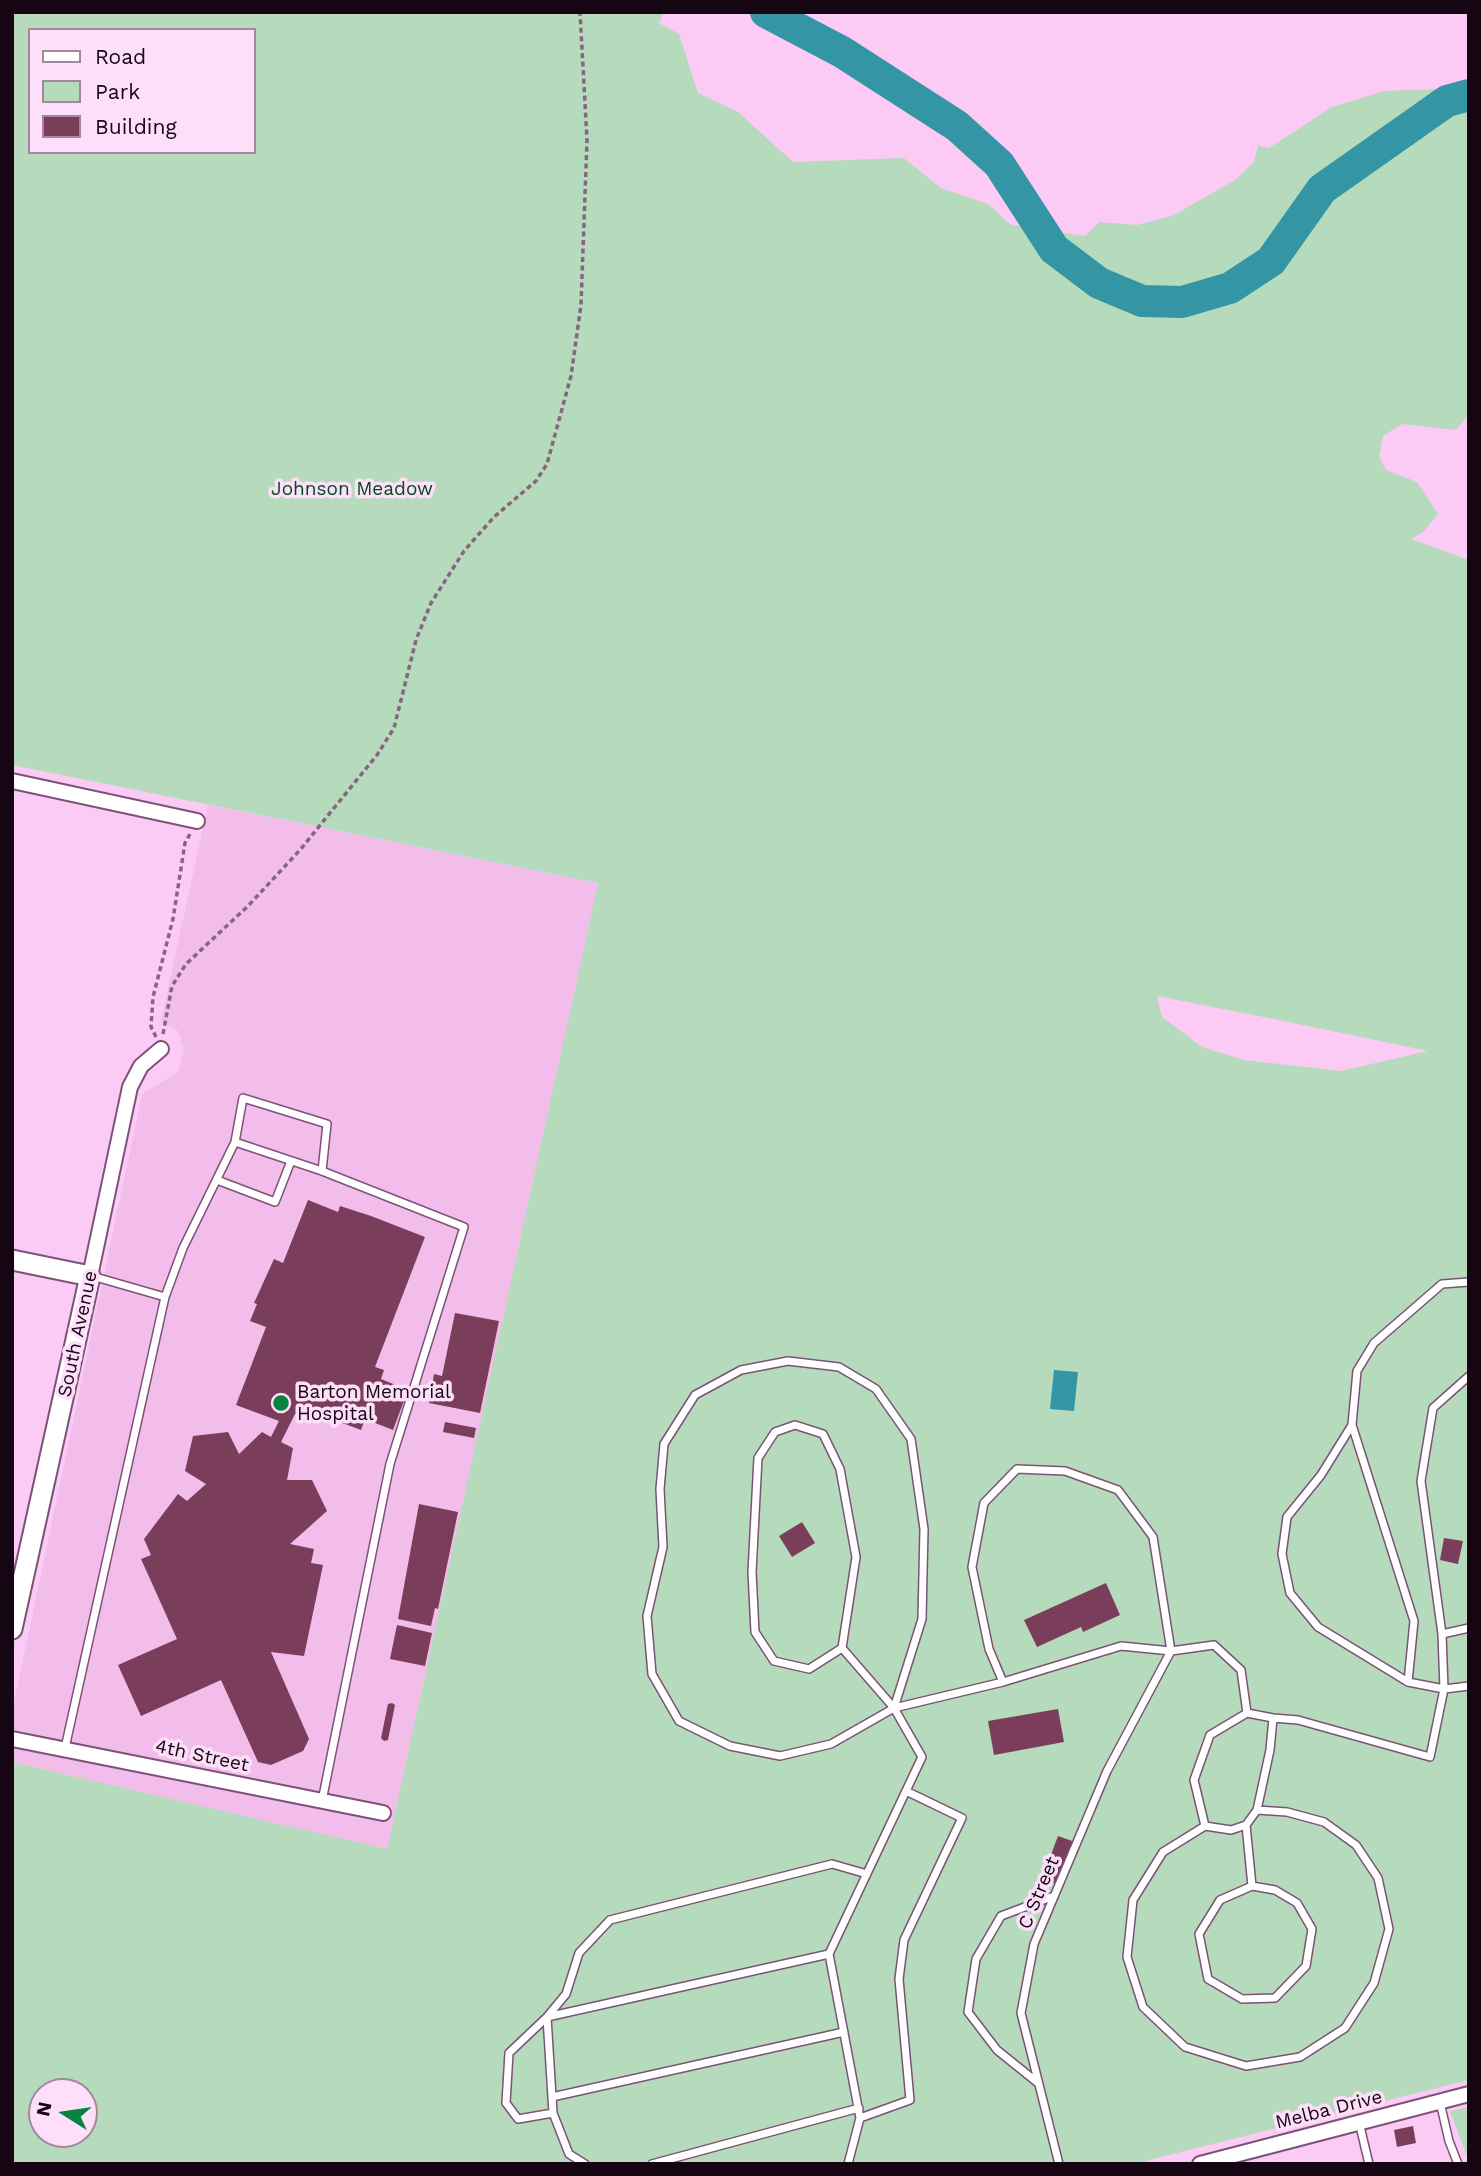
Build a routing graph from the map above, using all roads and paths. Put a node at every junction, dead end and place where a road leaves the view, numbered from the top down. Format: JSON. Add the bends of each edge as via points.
{"nodes":[{"id":1,"x":580,"y":12,"type":"edge"},
{"id":2,"x":12,"y":781,"type":"edge"},
{"id":3,"x":197,"y":821,"type":"joint"},
{"id":4,"x":161,"y":1049,"type":"junction"},
{"id":5,"x":235,"y":1142,"type":"junction"},
{"id":6,"x":291,"y":1161,"type":"junction"},
{"id":7,"x":323,"y":1171,"type":"junction"},
{"id":8,"x":216,"y":1180,"type":"junction"},
{"id":9,"x":12,"y":1259,"type":"edge"},
{"id":10,"x":90,"y":1276,"type":"junction"},
{"id":11,"x":1469,"y":1282,"type":"edge"},
{"id":12,"x":165,"y":1297,"type":"junction"},
{"id":13,"x":1469,"y":1376,"type":"edge"},
{"id":14,"x":1352,"y":1425,"type":"junction"},
{"id":15,"x":1469,"y":1628,"type":"edge"},
{"id":16,"x":12,"y":1629,"type":"edge"},
{"id":17,"x":1442,"y":1634,"type":"junction"},
{"id":18,"x":842,"y":1648,"type":"junction"},
{"id":19,"x":1171,"y":1651,"type":"junction"},
{"id":20,"x":1003,"y":1682,"type":"junction"},
{"id":21,"x":1408,"y":1682,"type":"junction"},
{"id":22,"x":1469,"y":1686,"type":"edge"},
{"id":23,"x":1444,"y":1689,"type":"junction"},
{"id":24,"x":894,"y":1709,"type":"junction"},
{"id":25,"x":1247,"y":1713,"type":"junction"},
{"id":26,"x":1273,"y":1718,"type":"junction"},
{"id":27,"x":12,"y":1739,"type":"edge"},
{"id":28,"x":65,"y":1748,"type":"junction"},
{"id":29,"x":906,"y":1791,"type":"junction"},
{"id":30,"x":322,"y":1801,"type":"junction"},
{"id":31,"x":1256,"y":1810,"type":"junction"},
{"id":32,"x":383,"y":1813,"type":"dead end"},
{"id":33,"x":1247,"y":1825,"type":"junction"},
{"id":34,"x":1205,"y":1826,"type":"junction"},
{"id":35,"x":867,"y":1874,"type":"junction"},
{"id":36,"x":1252,"y":1886,"type":"junction"},
{"id":37,"x":1054,"y":1896,"type":"junction"},
{"id":38,"x":829,"y":1954,"type":"junction"},
{"id":39,"x":547,"y":2017,"type":"junction"},
{"id":40,"x":844,"y":2032,"type":"junction"},
{"id":41,"x":1038,"y":2083,"type":"junction"},
{"id":42,"x":1469,"y":2094,"type":"edge"},
{"id":43,"x":552,"y":2096,"type":"junction"},
{"id":44,"x":1440,"y":2102,"type":"junction"},
{"id":45,"x":859,"y":2108,"type":"junction"},
{"id":46,"x":553,"y":2113,"type":"junction"},
{"id":47,"x":860,"y":2118,"type":"junction"},
{"id":48,"x":1359,"y":2122,"type":"junction"},
{"id":49,"x":585,"y":2164,"type":"edge"},
{"id":50,"x":652,"y":2164,"type":"edge"},
{"id":51,"x":848,"y":2164,"type":"edge"},
{"id":52,"x":1059,"y":2164,"type":"edge"},
{"id":53,"x":1199,"y":2164,"type":"edge"},
{"id":54,"x":1369,"y":2164,"type":"edge"},
{"id":55,"x":1458,"y":2164,"type":"edge"}],
"edges":[{"from":1,"to":4,"type":"path","via":[[587,140],[581,305],[571,376],[547,464],[536,481],[464,551],[431,603],[416,640],[394,728],[377,755],[300,850],[186,964],[166,1006]]},
{"from":2,"to":3,"type":"street"},
{"from":3,"to":4,"type":"path","via":[[185,843],[176,906],[153,997],[151,1027]]},
{"from":4,"to":10,"type":"street","name":"South Avenue","via":[[141,1066],[130,1087]]},
{"from":5,"to":6,"type":"lane"},
{"from":5,"to":7,"type":"lane","via":[[243,1098],[327,1124]]},
{"from":5,"to":8,"type":"lane"},
{"from":6,"to":7,"type":"lane"},
{"from":6,"to":8,"type":"lane","via":[[275,1202]]},
{"from":7,"to":30,"type":"lane","via":[[464,1227],[390,1464]]},
{"from":8,"to":12,"type":"lane"},
{"from":9,"to":10,"type":"street"},
{"from":10,"to":12,"type":"lane"},
{"from":10,"to":16,"type":"street","name":"South Avenue"},
{"from":11,"to":14,"type":"lane","via":[[1442,1284],[1374,1343],[1357,1371]]},
{"from":12,"to":28,"type":"lane"},
{"from":13,"to":17,"type":"lane","via":[[1433,1408],[1421,1481]]},
{"from":14,"to":21,"type":"lane","via":[[1414,1621]]},
{"from":14,"to":21,"type":"lane","via":[[1321,1475],[1287,1517],[1282,1554],[1290,1592],[1318,1627]]},
{"from":15,"to":17,"type":"lane"},
{"from":17,"to":23,"type":"lane"},
{"from":18,"to":18,"type":"lane","via":[[856,1557],[841,1469],[823,1434],[795,1425],[775,1432],[758,1458],[752,1572],[755,1632],[774,1661],[810,1669]]},
{"from":18,"to":24,"type":"lane"},
{"from":19,"to":20,"type":"lane","via":[[1121,1646]]},
{"from":19,"to":20,"type":"lane","via":[[1153,1537],[1118,1490],[1065,1471],[1017,1469],[984,1503],[972,1567],[989,1648]]},
{"from":19,"to":25,"type":"lane","via":[[1214,1645],[1241,1670]]},
{"from":19,"to":37,"type":"lane","name":"C Street","via":[[1107,1771]]},
{"from":20,"to":24,"type":"lane"},
{"from":21,"to":23,"type":"lane"},
{"from":22,"to":23,"type":"lane"},
{"from":23,"to":26,"type":"lane","via":[[1430,1757],[1298,1720]]},
{"from":24,"to":24,"type":"lane","via":[[922,1619],[924,1529],[911,1439],[876,1389],[839,1367],[788,1360],[741,1370],[695,1395],[664,1444],[660,1489],[663,1548],[647,1616],[652,1674],[679,1721],[730,1746],[780,1756],[831,1744]]},
{"from":24,"to":29,"type":"lane","via":[[922,1757]]},
{"from":25,"to":26,"type":"lane"},
{"from":25,"to":34,"type":"lane","via":[[1210,1735],[1194,1780]]},
{"from":26,"to":31,"type":"lane"},
{"from":27,"to":28,"type":"street","name":"4th Street"},
{"from":28,"to":30,"type":"street","name":"4th Street"},
{"from":29,"to":35,"type":"lane"},
{"from":29,"to":47,"type":"lane","via":[[962,1818],[904,1940],[899,1979],[910,2100]]},
{"from":30,"to":32,"type":"street","name":"4th Street"},
{"from":31,"to":33,"type":"lane"},
{"from":31,"to":34,"type":"lane","via":[[1324,1822],[1356,1845],[1378,1878],[1389,1929],[1374,1983],[1345,2028],[1300,2057],[1246,2066],[1185,2047],[1143,2007],[1127,1957],[1133,1900],[1163,1852]]},
{"from":33,"to":34,"type":"lane","via":[[1231,1830]]},
{"from":33,"to":36,"type":"lane"},
{"from":35,"to":38,"type":"lane"},
{"from":35,"to":39,"type":"lane","via":[[832,1864],[610,1920],[579,1953],[566,1994]]},
{"from":36,"to":36,"type":"lane","via":[[1220,1900],[1199,1934],[1201,1945],[1208,1979],[1242,1999],[1275,1998],[1306,1966],[1312,1929],[1297,1903],[1275,1890]]},
{"from":37,"to":41,"type":"lane","name":"C Street","via":[[1034,1944],[1021,2013]]},
{"from":37,"to":41,"type":"lane","via":[[1001,1916],[975,1959],[968,2012],[997,2050]]},
{"from":38,"to":39,"type":"lane"},
{"from":38,"to":40,"type":"lane"},
{"from":39,"to":43,"type":"lane"},
{"from":39,"to":46,"type":"lane","via":[[509,2053],[506,2103],[518,2119]]},
{"from":40,"to":43,"type":"lane"},
{"from":40,"to":45,"type":"lane"},
{"from":41,"to":52,"type":"lane","name":"C Street"},
{"from":42,"to":44,"type":"street","name":"Melba Drive"},
{"from":43,"to":46,"type":"lane"},
{"from":44,"to":48,"type":"street","name":"Melba Drive"},
{"from":44,"to":55,"type":"lane"},
{"from":45,"to":47,"type":"lane"},
{"from":45,"to":50,"type":"lane"},
{"from":46,"to":49,"type":"lane","via":[[569,2154]]},
{"from":47,"to":51,"type":"lane"},
{"from":48,"to":53,"type":"street","name":"Melba Drive"},
{"from":48,"to":54,"type":"lane"}]}
